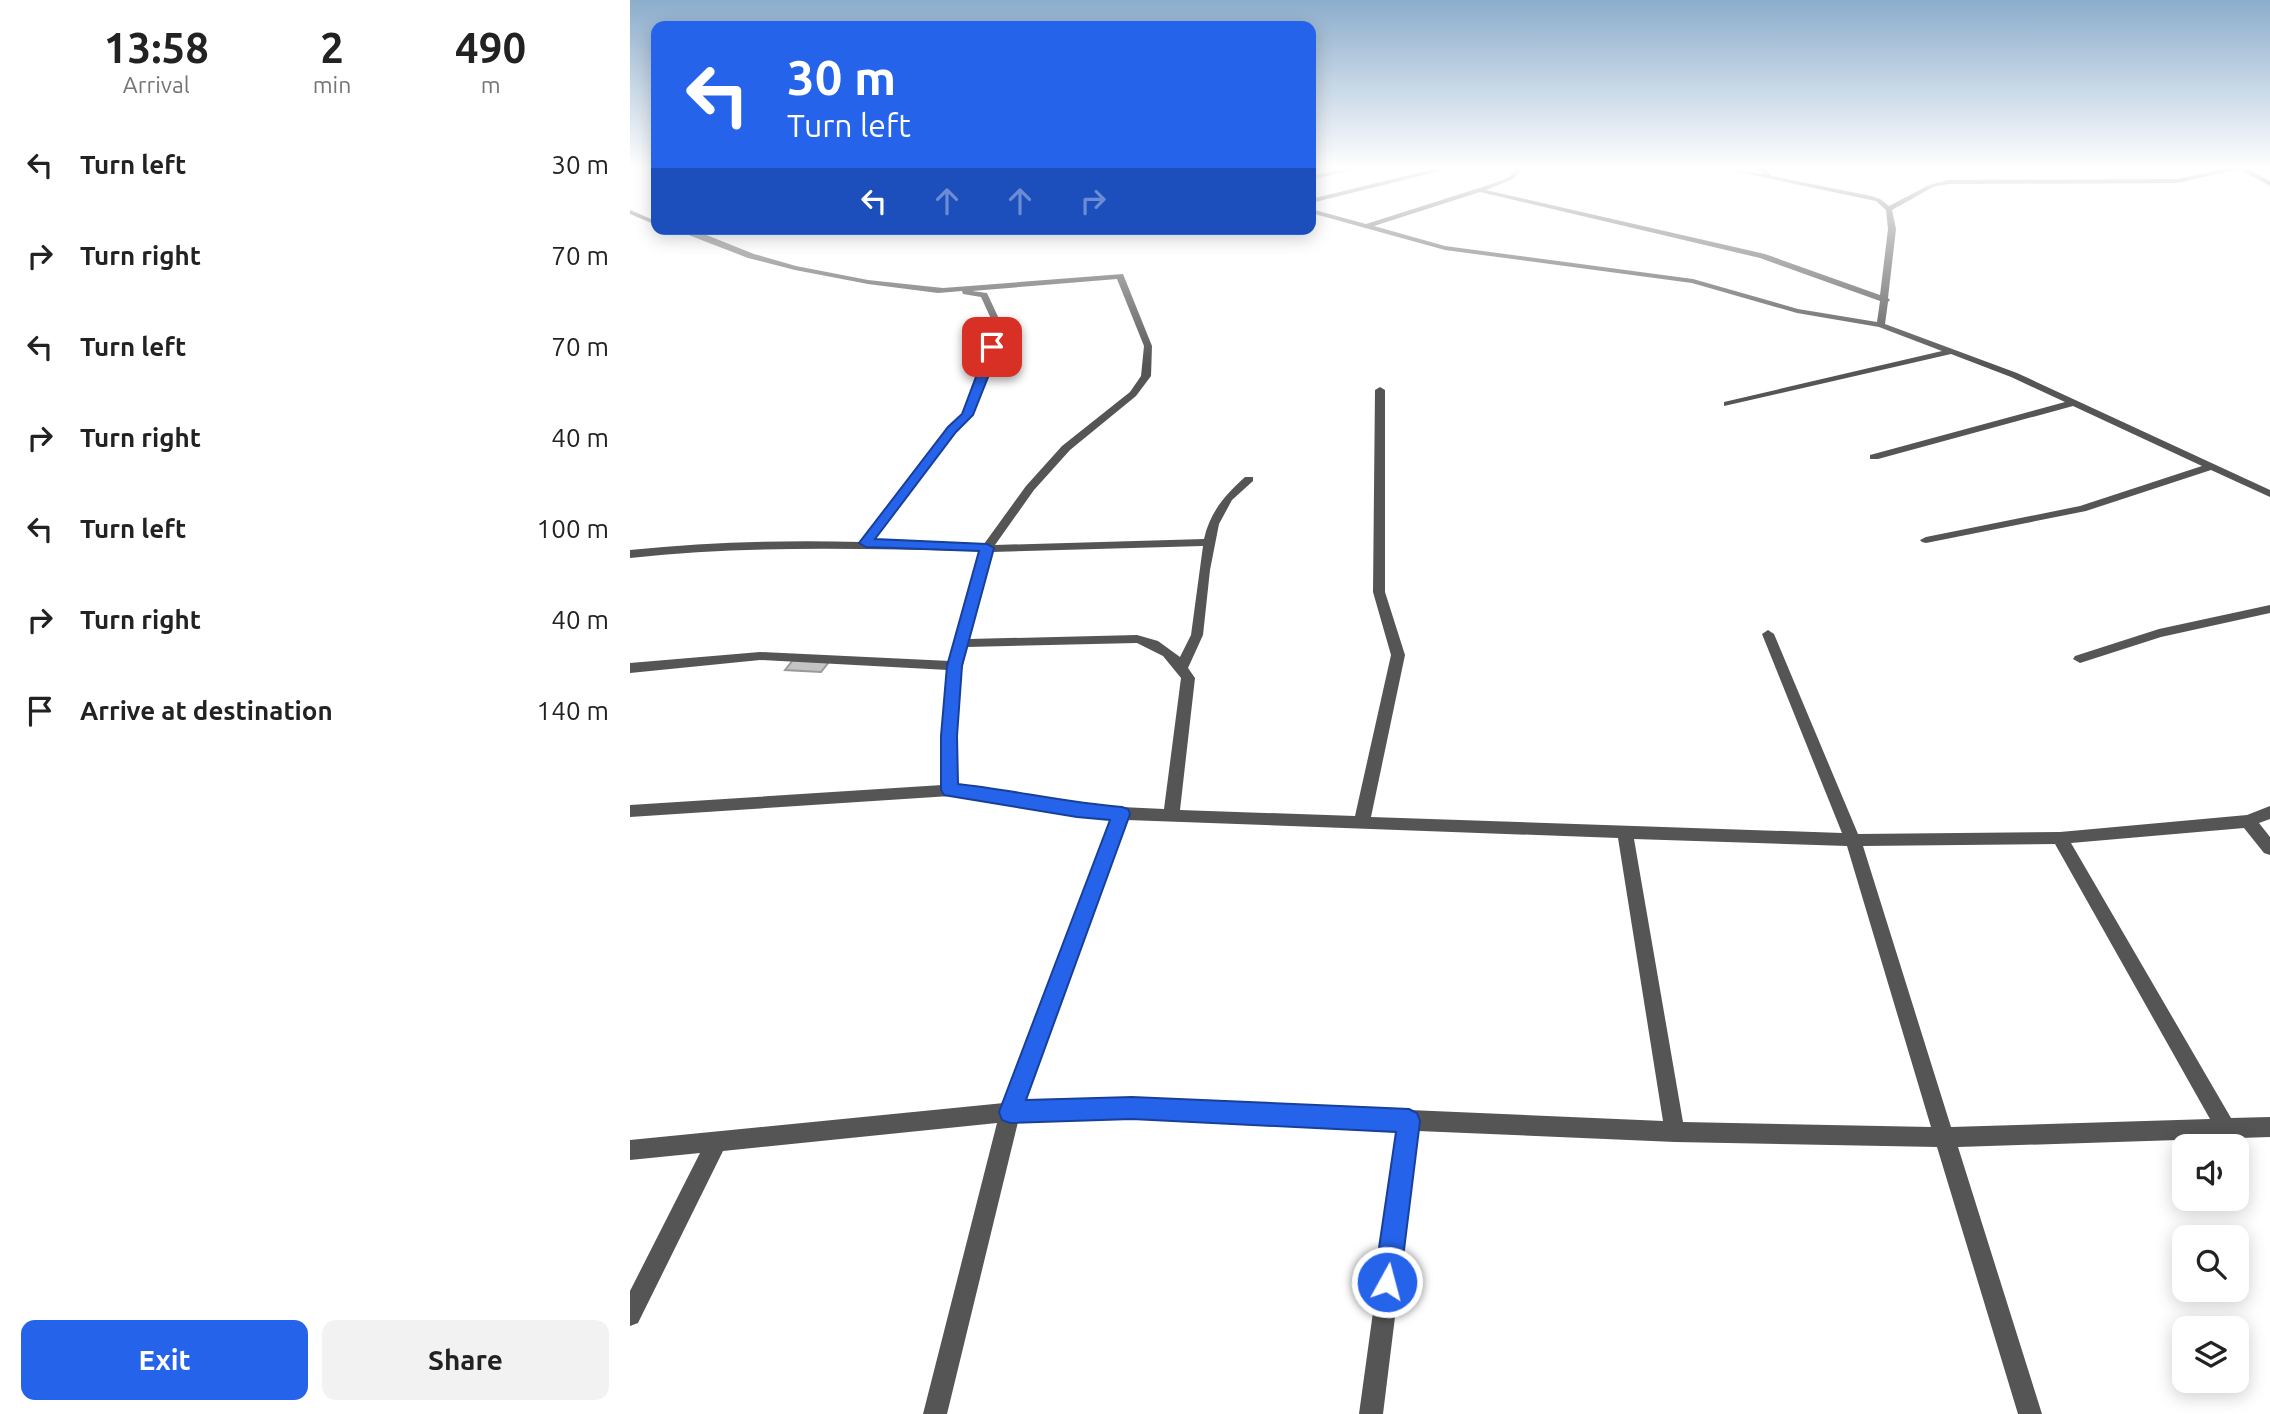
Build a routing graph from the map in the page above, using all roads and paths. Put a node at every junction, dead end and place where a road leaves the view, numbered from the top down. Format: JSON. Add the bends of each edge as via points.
{"nodes":[{"id":1,"x":1387,"y":233,"type":"edge"},
{"id":2,"x":1661,"y":233,"type":"edge"},
{"id":3,"x":1892,"y":233,"type":"edge"},
{"id":4,"x":694,"y":235,"type":"edge"},
{"id":5,"x":938,"y":291,"type":"junction"},
{"id":6,"x":1886,"y":300,"type":"junction"},
{"id":7,"x":1881,"y":325,"type":"junction"},
{"id":8,"x":1955,"y":351,"type":"junction"},
{"id":9,"x":1380,"y":390,"type":"dead end"},
{"id":10,"x":2073,"y":403,"type":"junction"},
{"id":11,"x":1727,"y":404,"type":"dead end"},
{"id":12,"x":1874,"y":457,"type":"dead end"},
{"id":13,"x":2211,"y":467,"type":"junction"},
{"id":14,"x":1250,"y":479,"type":"dead end"},
{"id":15,"x":2270,"y":494,"type":"edge"},
{"id":16,"x":1926,"y":540,"type":"dead end"},
{"id":17,"x":1209,"y":542,"type":"junction"},
{"id":18,"x":866,"y":543,"type":"junction"},
{"id":19,"x":987,"y":548,"type":"junction"},
{"id":20,"x":630,"y":554,"type":"edge"},
{"id":21,"x":2270,"y":609,"type":"edge"},
{"id":22,"x":1768,"y":634,"type":"dead end"},
{"id":23,"x":962,"y":643,"type":"junction"},
{"id":24,"x":2080,"y":659,"type":"dead end"},
{"id":25,"x":955,"y":666,"type":"junction"},
{"id":26,"x":1182,"y":667,"type":"junction"},
{"id":27,"x":630,"y":668,"type":"edge"},
{"id":28,"x":950,"y":790,"type":"junction"},
{"id":29,"x":630,"y":811,"type":"edge"},
{"id":30,"x":2270,"y":812,"type":"edge"},
{"id":31,"x":1122,"y":814,"type":"junction"},
{"id":32,"x":1171,"y":816,"type":"junction"},
{"id":33,"x":2248,"y":821,"type":"junction"},
{"id":34,"x":1362,"y":822,"type":"junction"},
{"id":35,"x":1625,"y":832,"type":"junction"},
{"id":36,"x":2060,"y":838,"type":"junction"},
{"id":37,"x":1853,"y":839,"type":"junction"},
{"id":38,"x":2270,"y":848,"type":"edge"},
{"id":39,"x":1010,"y":1112,"type":"junction"},
{"id":40,"x":1409,"y":1121,"type":"junction"},
{"id":41,"x":2270,"y":1128,"type":"edge"},
{"id":42,"x":2227,"y":1130,"type":"junction"},
{"id":43,"x":1675,"y":1132,"type":"junction"},
{"id":44,"x":1945,"y":1137,"type":"junction"},
{"id":45,"x":716,"y":1143,"type":"junction"},
{"id":46,"x":630,"y":1150,"type":"edge"},
{"id":47,"x":630,"y":1315,"type":"edge"},
{"id":48,"x":935,"y":1414,"type":"edge"},
{"id":49,"x":1371,"y":1414,"type":"edge"},
{"id":50,"x":2030,"y":1414,"type":"edge"}],
"edges":[{"from":1,"to":7,"type":"street","via":[[1462,251],[1693,281],[1797,311]]},
{"from":2,"to":6,"type":"street","via":[[1762,257]]},
{"from":3,"to":6,"type":"street"},
{"from":4,"to":5,"type":"street","via":[[786,266]]},
{"from":5,"to":18,"type":"street","via":[[979,293],[988,299],[996,321],[989,362],[967,415]]},
{"from":5,"to":19,"type":"street","via":[[1120,276],[1148,346],[1146,376],[1133,394],[1066,448]]},
{"from":6,"to":7,"type":"street"},
{"from":7,"to":8,"type":"street"},
{"from":8,"to":10,"type":"street"},
{"from":8,"to":11,"type":"street"},
{"from":9,"to":34,"type":"street","via":[[1379,592],[1398,655]]},
{"from":10,"to":12,"type":"street"},
{"from":10,"to":13,"type":"street"},
{"from":13,"to":15,"type":"street"},
{"from":13,"to":16,"type":"street","via":[[2082,509]]},
{"from":14,"to":17,"type":"street","via":[[1219,511]]},
{"from":17,"to":19,"type":"street"},
{"from":17,"to":26,"type":"street","via":[[1197,635]]},
{"from":18,"to":19,"type":"street"},
{"from":18,"to":20,"type":"street","via":[[695,546]]},
{"from":19,"to":23,"type":"street"},
{"from":21,"to":24,"type":"street","via":[[2159,633]]},
{"from":22,"to":37,"type":"street"},
{"from":23,"to":25,"type":"street"},
{"from":23,"to":26,"type":"street","via":[[1137,639],[1158,646]]},
{"from":25,"to":27,"type":"street","via":[[760,656]]},
{"from":25,"to":28,"type":"street"},
{"from":26,"to":32,"type":"street","via":[[1188,678]]},
{"from":28,"to":29,"type":"street"},
{"from":28,"to":31,"type":"street"},
{"from":30,"to":33,"type":"street"},
{"from":31,"to":32,"type":"street"},
{"from":31,"to":39,"type":"street"},
{"from":32,"to":34,"type":"street"},
{"from":33,"to":36,"type":"street"},
{"from":33,"to":38,"type":"street"},
{"from":34,"to":35,"type":"street"},
{"from":35,"to":37,"type":"street"},
{"from":35,"to":43,"type":"street"},
{"from":36,"to":37,"type":"street"},
{"from":36,"to":42,"type":"street"},
{"from":37,"to":44,"type":"street"},
{"from":39,"to":40,"type":"street","via":[[1132,1108]]},
{"from":39,"to":45,"type":"street"},
{"from":39,"to":48,"type":"street"},
{"from":40,"to":43,"type":"street"},
{"from":40,"to":49,"type":"street"},
{"from":41,"to":42,"type":"street"},
{"from":42,"to":44,"type":"street"},
{"from":43,"to":44,"type":"street"},
{"from":44,"to":50,"type":"street"},
{"from":45,"to":46,"type":"street"},
{"from":45,"to":47,"type":"street"}]}
